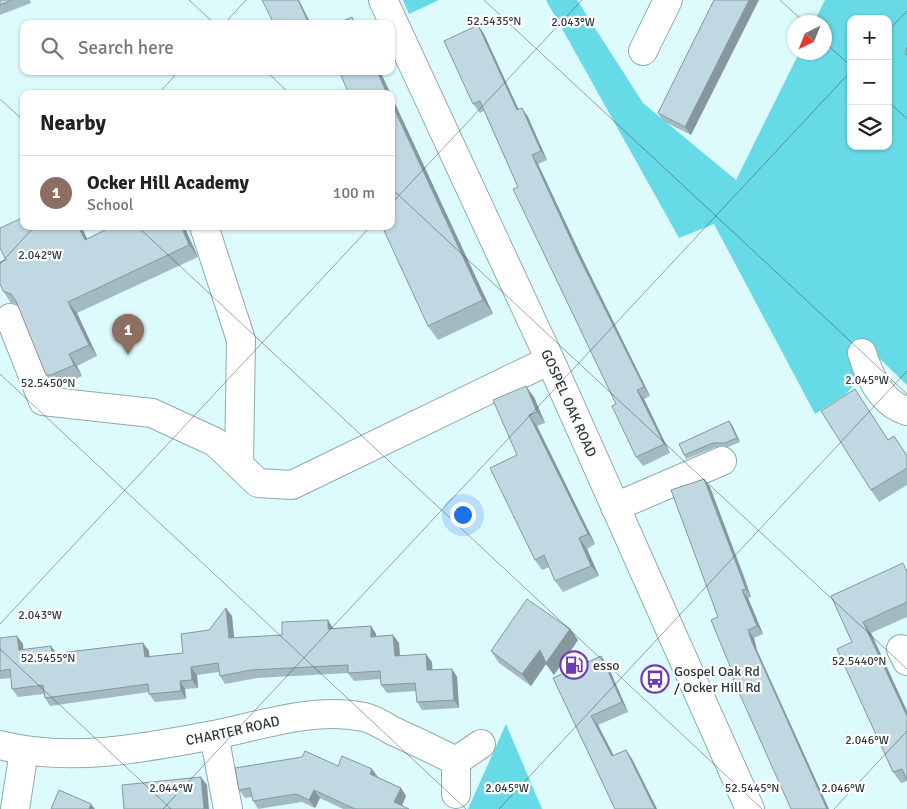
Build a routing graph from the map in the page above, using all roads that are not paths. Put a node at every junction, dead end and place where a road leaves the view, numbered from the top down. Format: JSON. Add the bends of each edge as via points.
{"nodes":[{"id":1,"x":383,"y":0,"type":"edge"},
{"id":2,"x":668,"y":0,"type":"edge"},
{"id":3,"x":392,"y":20,"type":"edge"},
{"id":4,"x":395,"y":26,"type":"edge"},
{"id":5,"x":643,"y":51,"type":"dead end"},
{"id":6,"x":205,"y":230,"type":"edge"},
{"id":7,"x":10,"y":318,"type":"dead end"},
{"id":8,"x":862,"y":352,"type":"dead end"},
{"id":9,"x":550,"y":360,"type":"junction"},
{"id":10,"x":907,"y":411,"type":"edge"},
{"id":11,"x":722,"y":461,"type":"dead end"},
{"id":12,"x":239,"y":464,"type":"junction"},
{"id":13,"x":616,"y":506,"type":"junction"},
{"id":14,"x":214,"y":735,"type":"junction"},
{"id":15,"x":481,"y":744,"type":"dead end"},
{"id":16,"x":12,"y":748,"type":"edge"},
{"id":17,"x":456,"y":761,"type":"junction"},
{"id":18,"x":456,"y":794,"type":"dead end"},
{"id":19,"x":15,"y":809,"type":"edge"},
{"id":20,"x":228,"y":809,"type":"edge"},
{"id":21,"x":750,"y":809,"type":"edge"}],
"edges":[{"from":1,"to":3,"type":"main road","name":"GOSPEL OAK ROAD"},
{"from":2,"to":5,"type":"main road"},
{"from":4,"to":9,"type":"main road","name":"GOSPEL OAK ROAD"},
{"from":6,"to":12,"type":"main road","via":[[241,340]]},
{"from":7,"to":12,"type":"main road","via":[[43,401],[152,413],[214,442]]},
{"from":8,"to":10,"type":"main road","via":[[868,372],[881,391],[895,408]]},
{"from":9,"to":12,"type":"main road","via":[[292,485],[258,482]]},
{"from":9,"to":13,"type":"main road","name":"GOSPEL OAK ROAD"},
{"from":11,"to":13,"type":"main road"},
{"from":13,"to":21,"type":"main road","name":"GOSPEL OAK ROAD"},
{"from":14,"to":16,"type":"main road","name":"CHARTER ROAD","via":[[71,753]]},
{"from":14,"to":17,"type":"main road","name":"CHARTER ROAD","via":[[324,712],[366,717]]},
{"from":14,"to":20,"type":"main road"},
{"from":15,"to":17,"type":"main road"},
{"from":16,"to":19,"type":"main road"},
{"from":17,"to":18,"type":"main road"}]}
